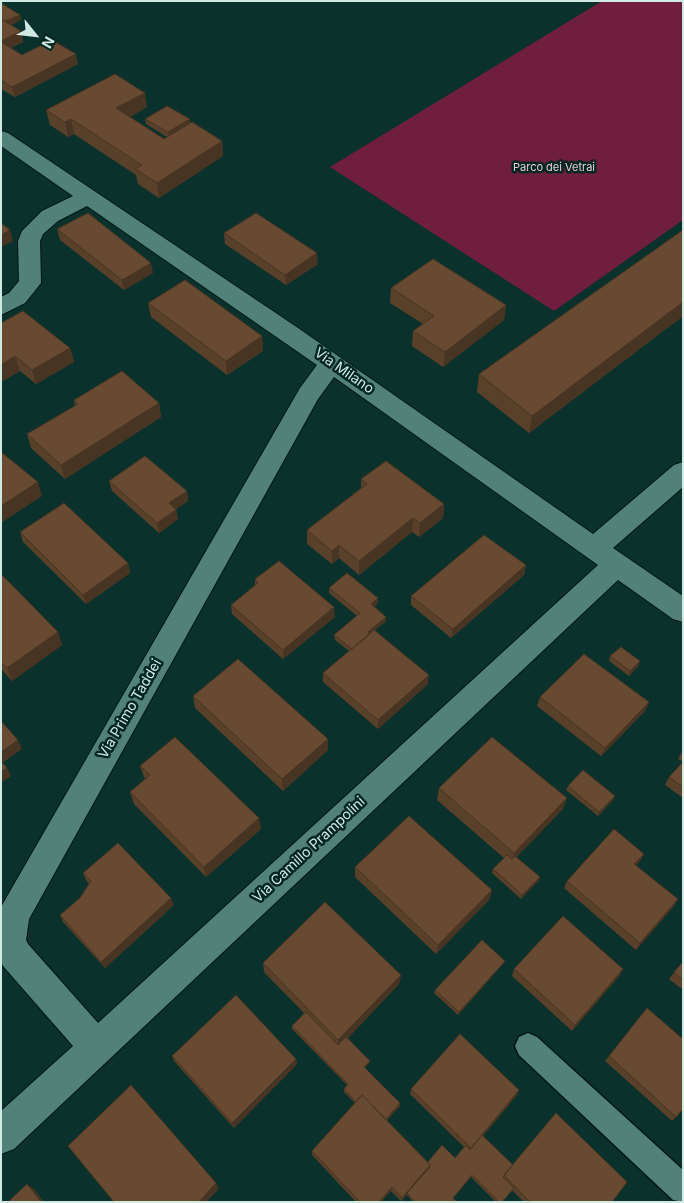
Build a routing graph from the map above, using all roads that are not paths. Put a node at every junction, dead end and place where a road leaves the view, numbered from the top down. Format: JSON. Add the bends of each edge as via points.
{"nodes":[{"id":1,"x":1,"y":137,"type":"edge"},
{"id":2,"x":88,"y":197,"type":"junction"},
{"id":3,"x":1,"y":307,"type":"edge"},
{"id":4,"x":333,"y":364,"type":"junction"},
{"id":5,"x":683,"y":472,"type":"edge"},
{"id":6,"x":606,"y":556,"type":"junction"},
{"id":7,"x":683,"y":610,"type":"edge"},
{"id":8,"x":9,"y":906,"type":"edge"},
{"id":9,"x":528,"y":1046,"type":"dead end"},
{"id":10,"x":97,"y":1047,"type":"junction"},
{"id":11,"x":1,"y":1136,"type":"edge"},
{"id":12,"x":683,"y":1190,"type":"edge"}],
"edges":[{"from":1,"to":2,"type":"street","name":"Via Milano"},
{"from":2,"to":3,"type":"street","via":[[50,216],[33,231],[29,241],[30,283],[17,298]]},
{"from":2,"to":4,"type":"street","name":"Via Milano"},
{"from":4,"to":6,"type":"street","name":"Via Milano"},
{"from":4,"to":8,"type":"street","name":"Via Primo Taddei","via":[[310,394]]},
{"from":5,"to":6,"type":"street","name":"Via Camillo Prampolini"},
{"from":6,"to":7,"type":"street","name":"Via Milano"},
{"from":6,"to":10,"type":"street","name":"Via Camillo Prampolini"},
{"from":8,"to":10,"type":"street","name":"Via Primo Taddei","via":[[10,940],[15,954]]},
{"from":9,"to":12,"type":"lane"},
{"from":10,"to":11,"type":"street","name":"Via Camillo Prampolini"}]}
